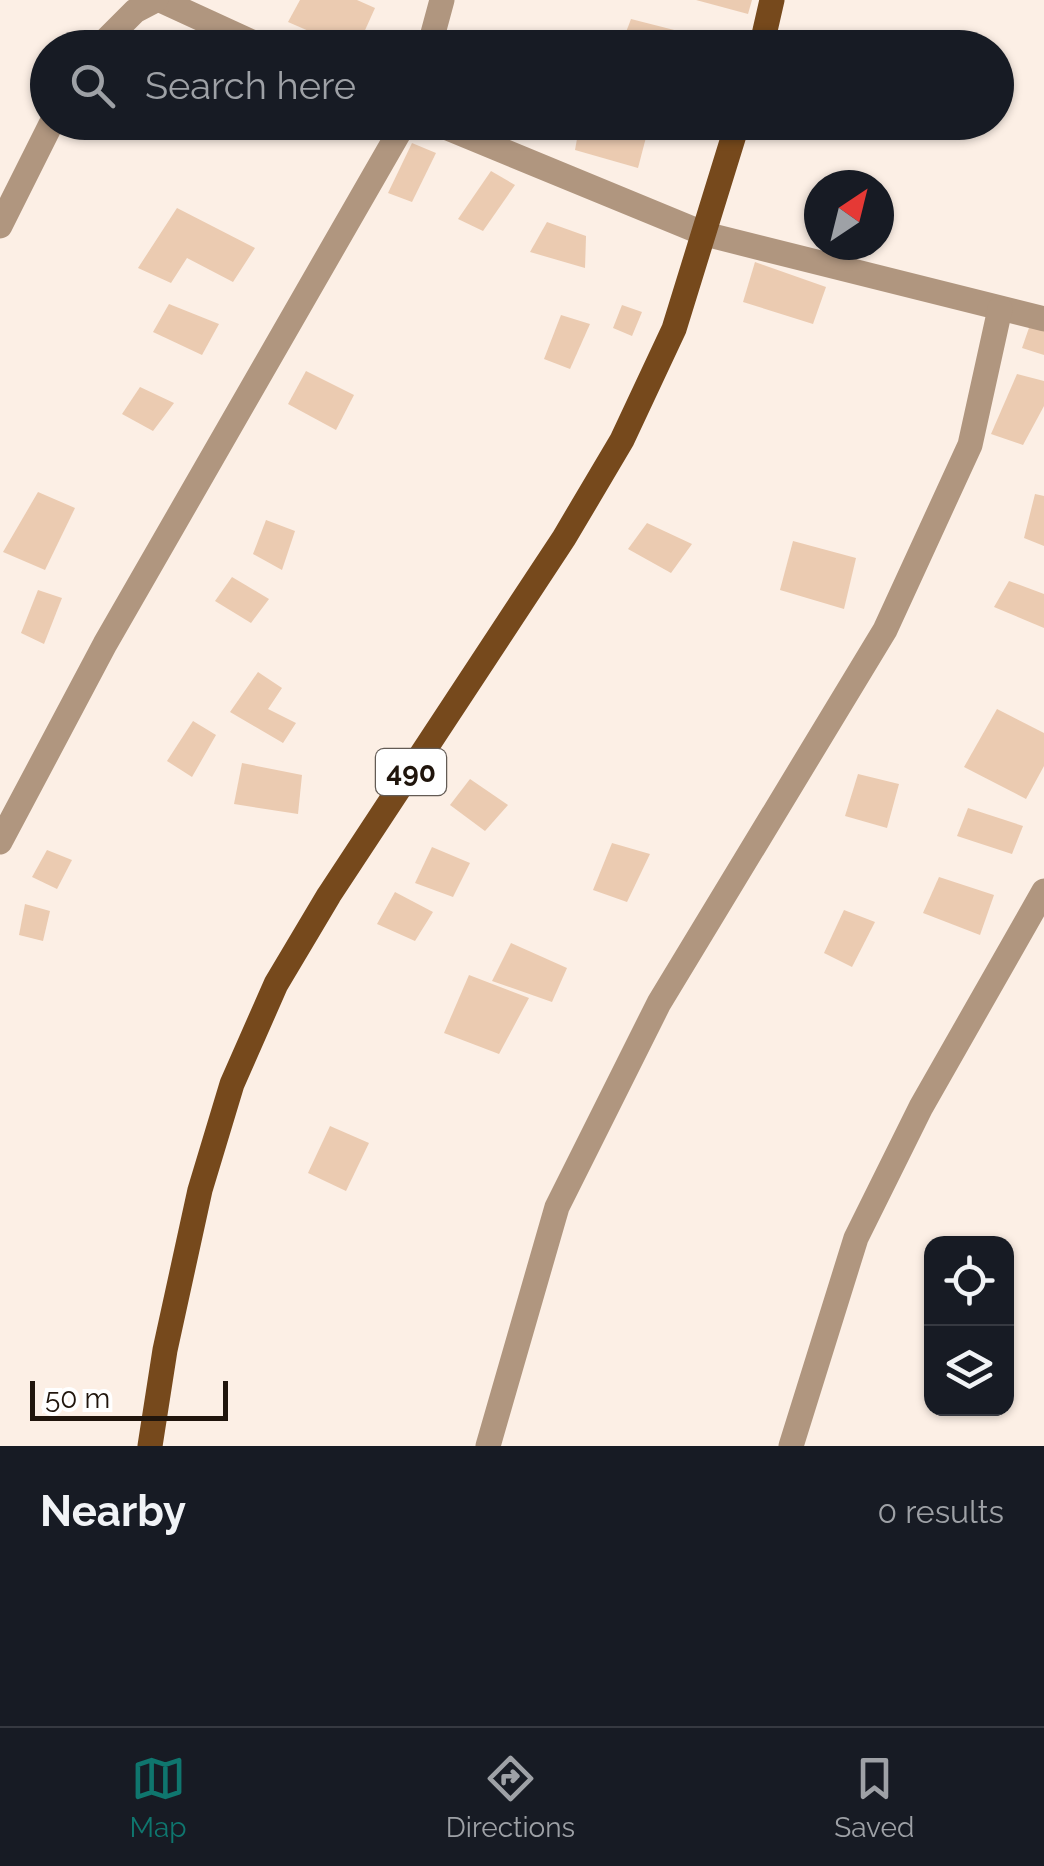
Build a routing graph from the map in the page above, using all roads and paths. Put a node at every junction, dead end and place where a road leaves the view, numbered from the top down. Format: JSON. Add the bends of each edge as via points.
{"nodes":[{"id":1,"x":158,"y":0,"type":"edge"},
{"id":2,"x":442,"y":0,"type":"edge"},
{"id":3,"x":772,"y":0,"type":"edge"},
{"id":4,"x":116,"y":30,"type":"edge"},
{"id":5,"x":225,"y":30,"type":"edge"},
{"id":6,"x":434,"y":30,"type":"edge"},
{"id":7,"x":764,"y":30,"type":"edge"},
{"id":8,"x":43,"y":140,"type":"edge"},
{"id":9,"x":395,"y":140,"type":"edge"},
{"id":10,"x":477,"y":140,"type":"edge"},
{"id":11,"x":733,"y":140,"type":"edge"},
{"id":12,"x":0,"y":226,"type":"edge"},
{"id":13,"x":706,"y":234,"type":"junction"},
{"id":14,"x":1000,"y":309,"type":"junction"},
{"id":15,"x":1044,"y":319,"type":"edge"},
{"id":16,"x":0,"y":842,"type":"edge"},
{"id":17,"x":1044,"y":891,"type":"edge"},
{"id":18,"x":150,"y":1446,"type":"edge"},
{"id":19,"x":488,"y":1446,"type":"edge"},
{"id":20,"x":791,"y":1446,"type":"edge"}],
"edges":[{"from":1,"to":4,"type":"street"},
{"from":1,"to":5,"type":"street"},
{"from":2,"to":6,"type":"street"},
{"from":3,"to":7,"type":"main road"},
{"from":8,"to":12,"type":"street"},
{"from":9,"to":16,"type":"street"},
{"from":10,"to":13,"type":"street"},
{"from":11,"to":13,"type":"main road","number":"490"},
{"from":13,"to":14,"type":"street"},
{"from":13,"to":18,"type":"main road","number":"490","via":[[674,330],[622,440],[276,984],[232,1084],[200,1190]]},
{"from":14,"to":15,"type":"street"},
{"from":14,"to":19,"type":"street","via":[[970,445],[885,630],[659,1003],[557,1208]]},
{"from":17,"to":20,"type":"street","via":[[856,1238]]}]}
